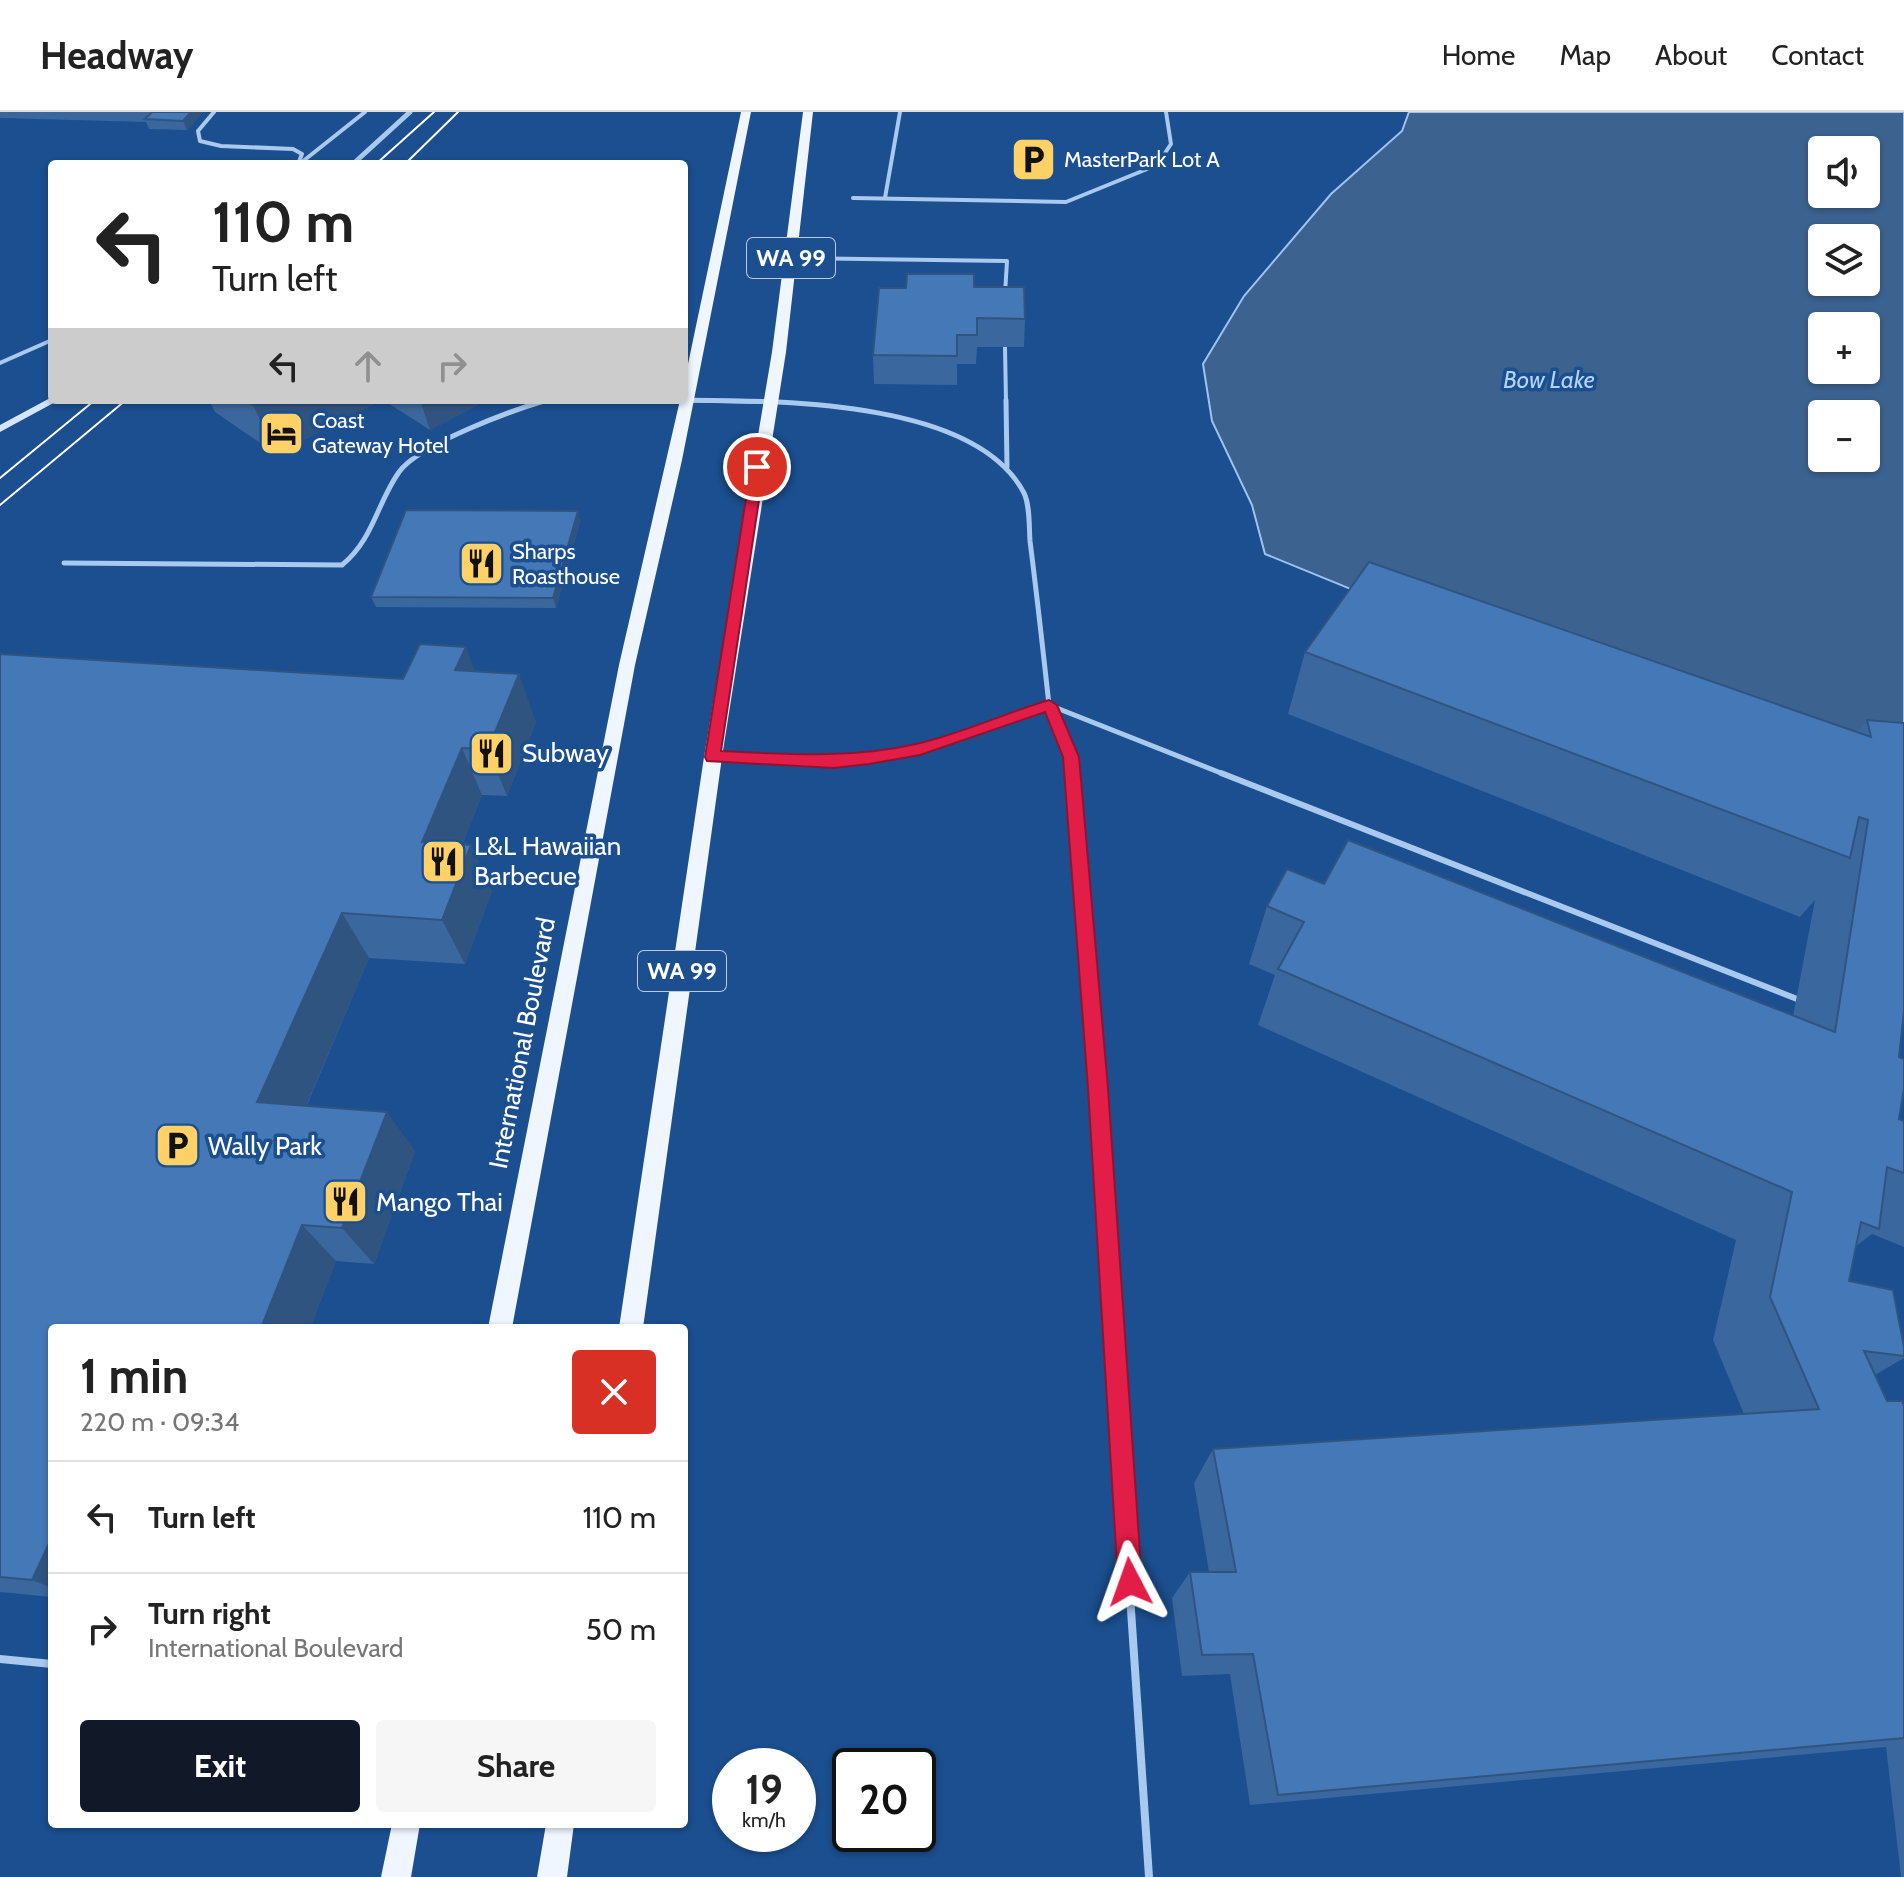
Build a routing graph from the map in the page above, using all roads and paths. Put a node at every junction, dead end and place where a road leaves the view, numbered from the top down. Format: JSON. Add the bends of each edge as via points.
{"nodes":[{"id":1,"x":214,"y":112,"type":"edge"},
{"id":2,"x":365,"y":112,"type":"edge"},
{"id":3,"x":410,"y":112,"type":"edge"},
{"id":4,"x":746,"y":112,"type":"edge"},
{"id":5,"x":808,"y":112,"type":"edge"},
{"id":6,"x":900,"y":112,"type":"edge"},
{"id":7,"x":1166,"y":112,"type":"edge"},
{"id":8,"x":300,"y":160,"type":"edge"},
{"id":9,"x":304,"y":160,"type":"edge"},
{"id":10,"x":357,"y":160,"type":"edge"},
{"id":11,"x":853,"y":198,"type":"dead end"},
{"id":12,"x":885,"y":198,"type":"junction"},
{"id":13,"x":791,"y":258,"type":"junction"},
{"id":14,"x":1005,"y":302,"type":"edge"},
{"id":15,"x":48,"y":342,"type":"edge"},
{"id":16,"x":1005,"y":347,"type":"edge"},
{"id":17,"x":688,"y":358,"type":"edge"},
{"id":18,"x":0,"y":363,"type":"edge"},
{"id":19,"x":688,"y":400,"type":"edge"},
{"id":20,"x":769,"y":402,"type":"junction"},
{"id":21,"x":48,"y":403,"type":"edge"},
{"id":22,"x":534,"y":404,"type":"edge"},
{"id":23,"x":677,"y":404,"type":"edge"},
{"id":24,"x":0,"y":429,"type":"edge"},
{"id":25,"x":1007,"y":468,"type":"junction"},
{"id":26,"x":64,"y":563,"type":"dead end"},
{"id":27,"x":1049,"y":705,"type":"junction"},
{"id":28,"x":713,"y":757,"type":"junction"},
{"id":29,"x":1797,"y":999,"type":"dead end"},
{"id":30,"x":501,"y":1324,"type":"edge"},
{"id":31,"x":632,"y":1324,"type":"edge"},
{"id":32,"x":0,"y":1659,"type":"edge"},
{"id":33,"x":48,"y":1664,"type":"edge"},
{"id":34,"x":405,"y":1828,"type":"edge"},
{"id":35,"x":559,"y":1828,"type":"edge"},
{"id":36,"x":396,"y":1877,"type":"edge"},
{"id":37,"x":552,"y":1877,"type":"edge"},
{"id":38,"x":1149,"y":1877,"type":"edge"}],
"edges":[{"from":1,"to":8,"type":"lane","via":[[198,131],[200,141],[293,149],[302,154]]},
{"from":2,"to":9,"type":"lane"},
{"from":3,"to":10,"type":"street"},
{"from":4,"to":17,"type":"main road","name":"International Boulevard","number":"WA 99"},
{"from":5,"to":13,"type":"main road","number":"WA 99"},
{"from":6,"to":12,"type":"lane"},
{"from":7,"to":12,"type":"lane","via":[[1171,144],[1157,165],[1066,202]]},
{"from":11,"to":12,"type":"lane"},
{"from":13,"to":14,"type":"lane","via":[[1007,261]]},
{"from":13,"to":20,"type":"main road","number":"WA 99"},
{"from":15,"to":18,"type":"lane"},
{"from":16,"to":25,"type":"lane"},
{"from":19,"to":20,"type":"lane"},
{"from":20,"to":25,"type":"lane","via":[[827,405],[904,419],[960,440]]},
{"from":20,"to":28,"type":"main road","number":"WA 99"},
{"from":21,"to":24,"type":"street"},
{"from":22,"to":26,"type":"lane","via":[[410,459],[398,470],[362,548],[342,565]]},
{"from":23,"to":30,"type":"main road","name":"International Boulevard","number":"WA 99"},
{"from":25,"to":27,"type":"lane","via":[[1025,494],[1032,523]]},
{"from":27,"to":28,"type":"lane","via":[[920,749],[834,762]]},
{"from":27,"to":29,"type":"lane"},
{"from":27,"to":38,"type":"lane","via":[[1071,757],[1076,793]]},
{"from":28,"to":31,"type":"main road","number":"WA 99"},
{"from":32,"to":33,"type":"lane"},
{"from":34,"to":36,"type":"main road"},
{"from":35,"to":37,"type":"main road"}]}
